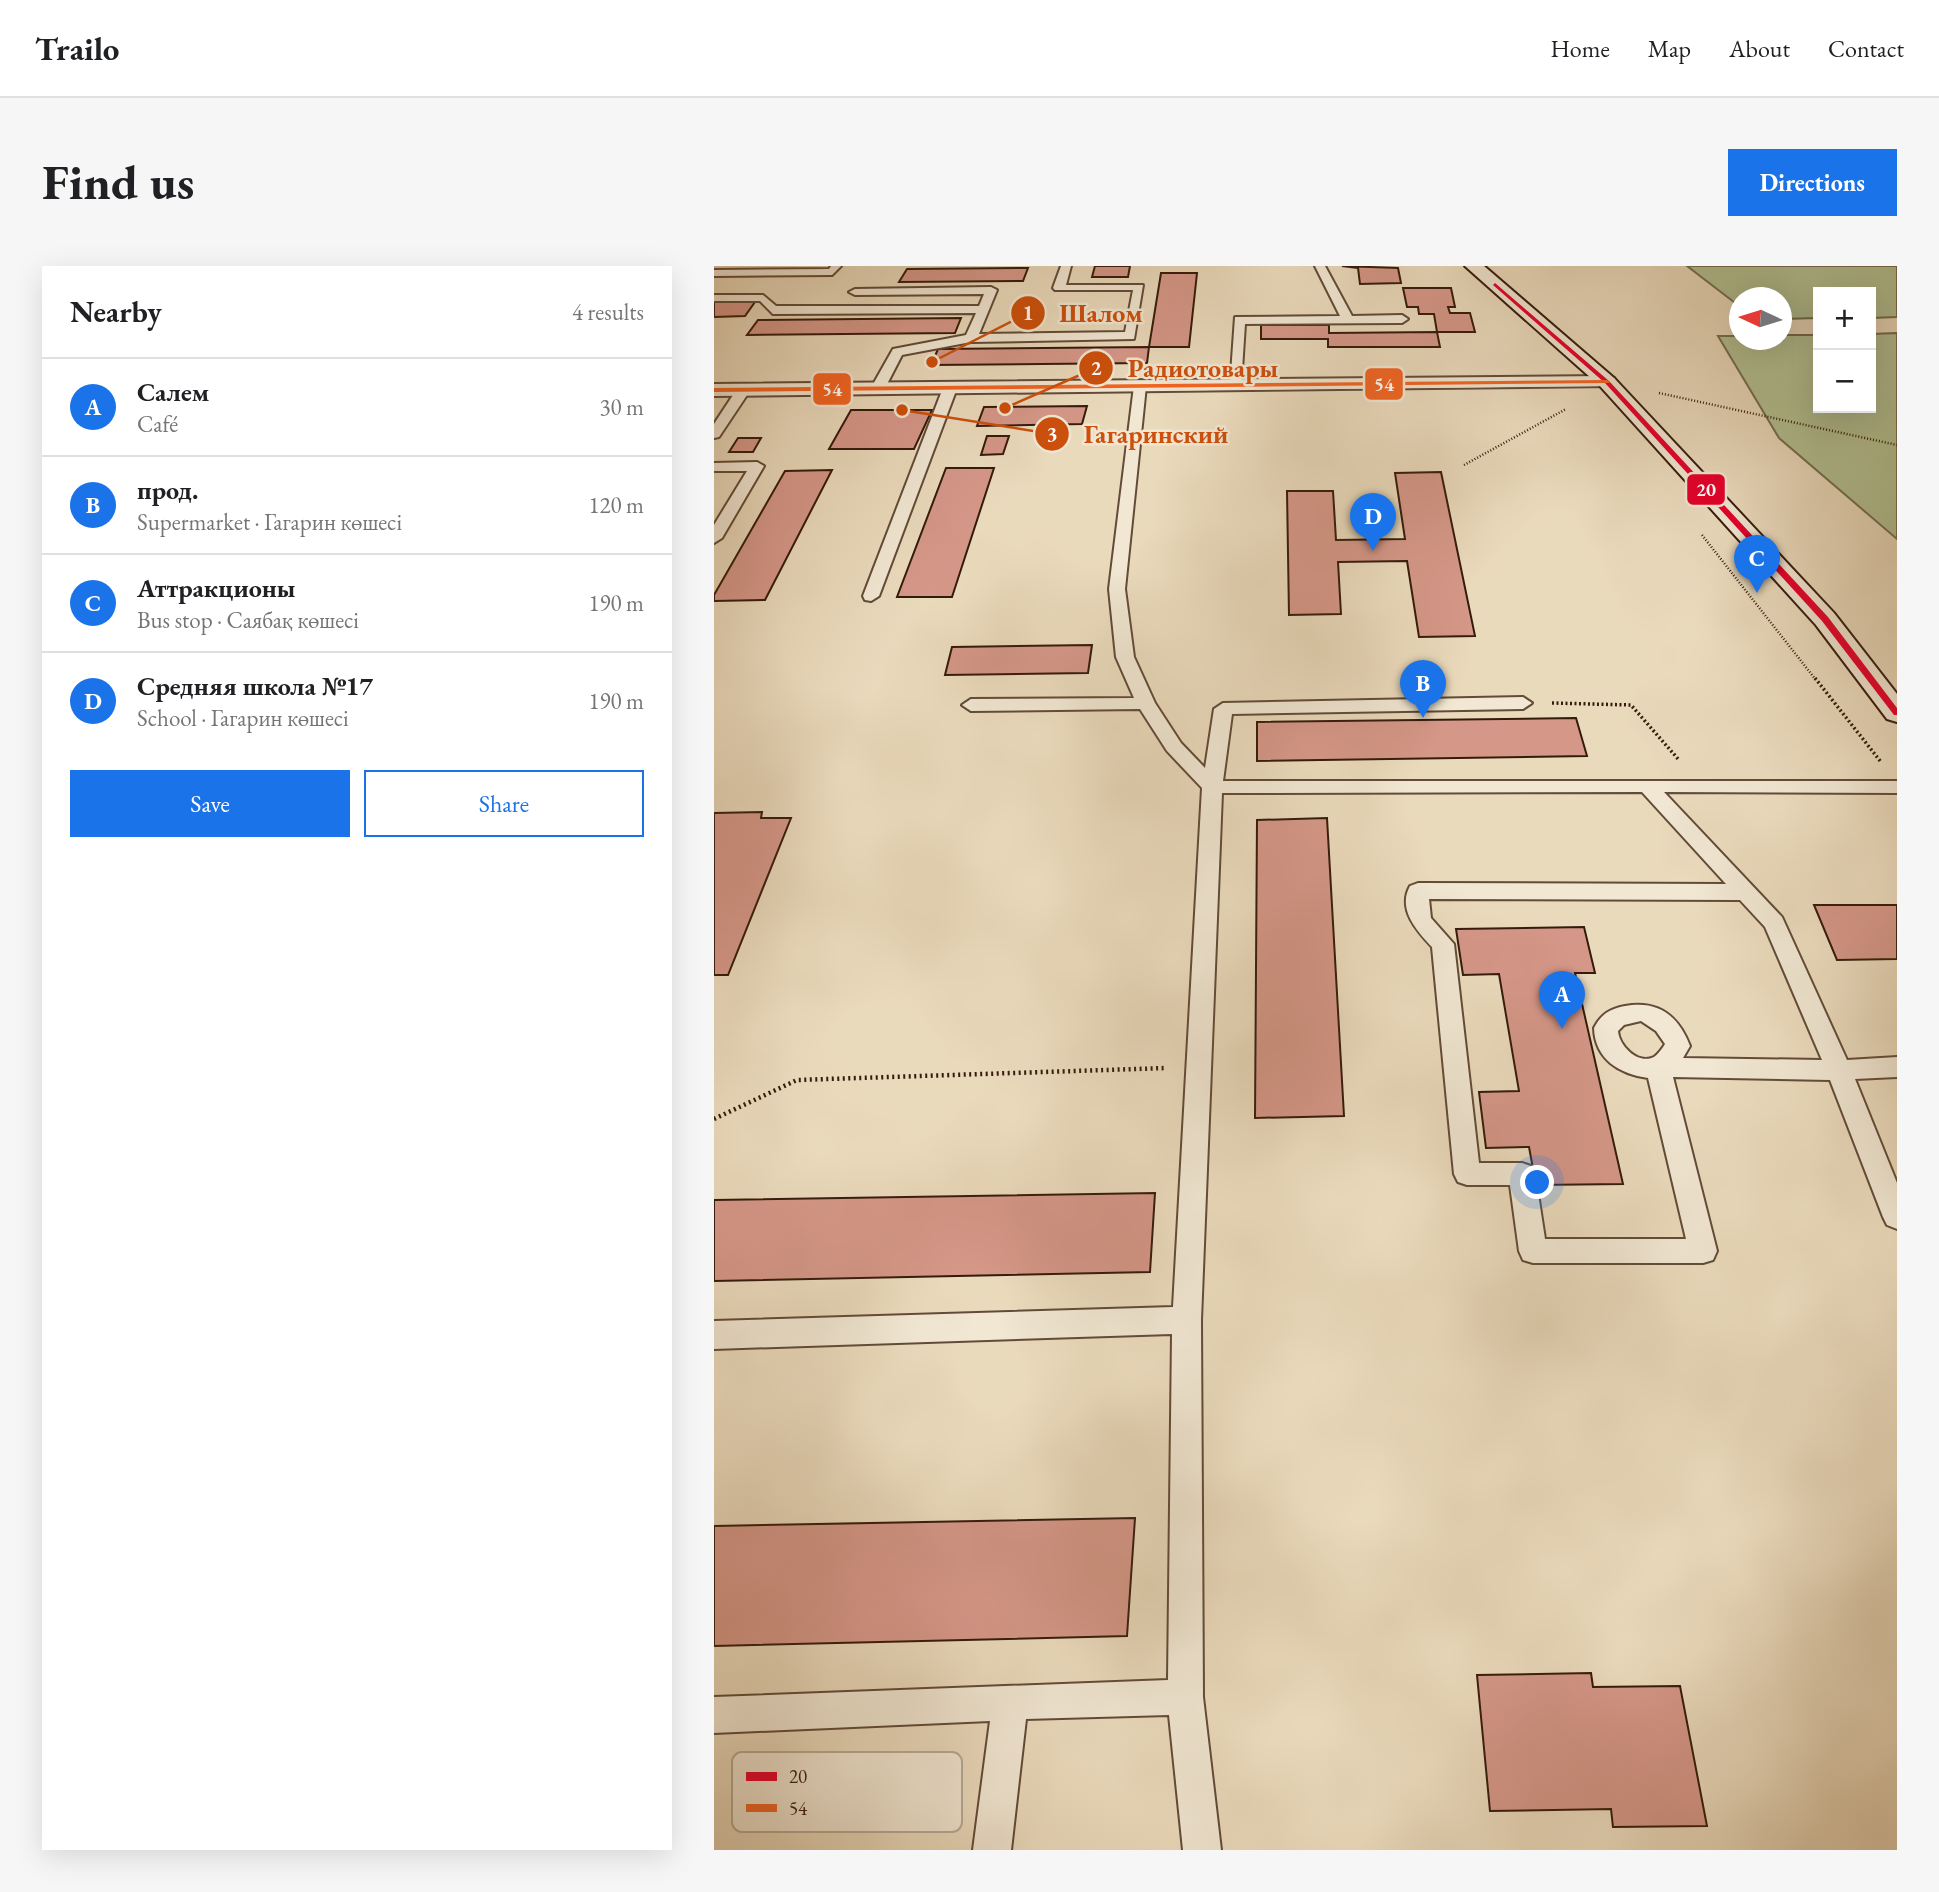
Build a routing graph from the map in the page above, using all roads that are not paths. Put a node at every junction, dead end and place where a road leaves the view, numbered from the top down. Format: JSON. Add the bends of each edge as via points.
{"nodes":[{"id":1,"x":836,"y":266,"type":"edge"},
{"id":2,"x":1066,"y":266,"type":"edge"},
{"id":3,"x":1320,"y":266,"type":"edge"},
{"id":4,"x":1475,"y":266,"type":"edge"},
{"id":5,"x":714,"y":273,"type":"edge"},
{"id":6,"x":855,"y":292,"type":"dead end"},
{"id":7,"x":714,"y":298,"type":"edge"},
{"id":8,"x":984,"y":309,"type":"junction"},
{"id":9,"x":1348,"y":319,"type":"junction"},
{"id":10,"x":1402,"y":319,"type":"dead end"},
{"id":11,"x":971,"y":338,"type":"junction"},
{"id":12,"x":1607,"y":382,"type":"junction"},
{"id":13,"x":1235,"y":385,"type":"junction"},
{"id":14,"x":1140,"y":386,"type":"junction"},
{"id":15,"x":878,"y":388,"type":"junction"},
{"id":16,"x":950,"y":388,"type":"junction"},
{"id":17,"x":714,"y":390,"type":"edge"},
{"id":18,"x":744,"y":390,"type":"junction"},
{"id":19,"x":714,"y":434,"type":"edge"},
{"id":20,"x":714,"y":467,"type":"edge"},
{"id":21,"x":714,"y":538,"type":"edge"},
{"id":22,"x":870,"y":596,"type":"dead end"},
{"id":23,"x":1146,"y":703,"type":"junction"},
{"id":24,"x":1523,"y":703,"type":"road end"},
{"id":25,"x":971,"y":705,"type":"dead end"},
{"id":26,"x":1897,"y":713,"type":"edge"},
{"id":27,"x":1893,"y":779,"type":"edge"},
{"id":28,"x":1647,"y":786,"type":"junction"},
{"id":29,"x":1212,"y":787,"type":"junction"},
{"id":30,"x":1745,"y":892,"type":"junction"},
{"id":31,"x":1897,"y":1067,"type":"edge"},
{"id":32,"x":1839,"y":1070,"type":"junction"},
{"id":33,"x":1897,"y":1217,"type":"edge"},
{"id":34,"x":1187,"y":1320,"type":"junction"},
{"id":35,"x":714,"y":1335,"type":"edge"},
{"id":36,"x":1185,"y":1697,"type":"junction"},
{"id":37,"x":1010,"y":1702,"type":"junction"},
{"id":38,"x":714,"y":1715,"type":"edge"},
{"id":39,"x":992,"y":1850,"type":"edge"},
{"id":40,"x":1202,"y":1850,"type":"edge"}],
"edges":[{"from":1,"to":5,"type":"lane","via":[[832,272],[794,277]]},
{"from":2,"to":11,"type":"lane","via":[[1059,288],[1139,287],[1130,336]]},
{"from":3,"to":9,"type":"lane"},
{"from":4,"to":12,"type":"street"},
{"from":6,"to":8,"type":"lane","via":[[991,290]]},
{"from":7,"to":8,"type":"lane","via":[[763,298],[776,305]]},
{"from":8,"to":11,"type":"lane"},
{"from":9,"to":10,"type":"lane"},
{"from":9,"to":13,"type":"lane","via":[[1239,320]]},
{"from":11,"to":15,"type":"lane","via":[[897,352]]},
{"from":12,"to":13,"type":"street"},
{"from":12,"to":26,"type":"street","via":[[1825,619]]},
{"from":13,"to":14,"type":"street"},
{"from":14,"to":16,"type":"street"},
{"from":14,"to":23,"type":"lane","via":[[1117,589],[1125,657]]},
{"from":15,"to":16,"type":"street"},
{"from":15,"to":18,"type":"street"},
{"from":16,"to":22,"type":"lane"},
{"from":17,"to":18,"type":"street"},
{"from":18,"to":19,"type":"lane"},
{"from":20,"to":21,"type":"lane","via":[[757,466]]},
{"from":23,"to":25,"type":"lane"},
{"from":23,"to":29,"type":"lane","via":[[1174,747]]},
{"from":24,"to":29,"type":"lane","via":[[1223,709]]},
{"from":27,"to":28,"type":"lane"},
{"from":28,"to":29,"type":"lane"},
{"from":28,"to":30,"type":"lane"},
{"from":29,"to":34,"type":"lane"},
{"from":30,"to":32,"type":"lane","via":[[1774,923]]},
{"from":30,"to":32,"type":"lane","via":[[1418,891],[1420,919],[1443,944],[1467,1174],[1522,1174],[1533,1251],[1703,1251],[1658,1067]]},
{"from":31,"to":32,"type":"lane"},
{"from":32,"to":33,"type":"lane"},
{"from":34,"to":35,"type":"lane"},
{"from":34,"to":36,"type":"lane"},
{"from":36,"to":37,"type":"lane"},
{"from":36,"to":40,"type":"lane"},
{"from":37,"to":38,"type":"lane"},
{"from":37,"to":39,"type":"lane"}]}
